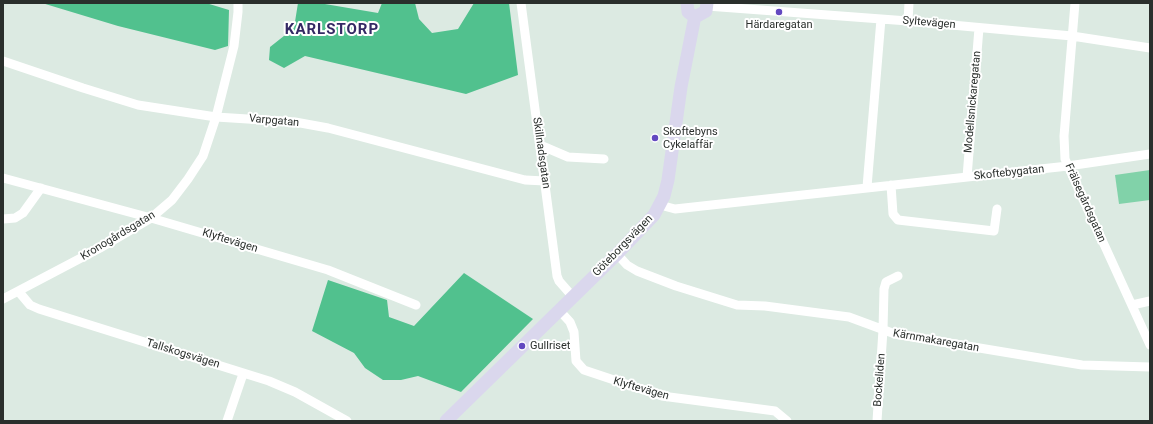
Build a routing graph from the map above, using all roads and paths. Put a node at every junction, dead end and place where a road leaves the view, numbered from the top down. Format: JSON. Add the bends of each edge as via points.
{"nodes":[{"id":1,"x":238,"y":3,"type":"edge"},
{"id":2,"x":521,"y":3,"type":"edge"},
{"id":3,"x":685,"y":3,"type":"edge"},
{"id":4,"x":909,"y":3,"type":"edge"},
{"id":5,"x":1075,"y":3,"type":"edge"},
{"id":6,"x":707,"y":4,"type":"edge"},
{"id":7,"x":695,"y":16,"type":"junction"},
{"id":8,"x":881,"y":19,"type":"junction"},
{"id":9,"x":908,"y":21,"type":"junction"},
{"id":10,"x":979,"y":28,"type":"junction"},
{"id":11,"x":1072,"y":36,"type":"junction"},
{"id":12,"x":1150,"y":48,"type":"edge"},
{"id":13,"x":3,"y":62,"type":"edge"},
{"id":14,"x":216,"y":117,"type":"junction"},
{"id":15,"x":540,"y":144,"type":"junction"},
{"id":16,"x":1150,"y":154,"type":"edge"},
{"id":17,"x":604,"y":159,"type":"dead end"},
{"id":18,"x":1068,"y":166,"type":"junction"},
{"id":19,"x":967,"y":177,"type":"junction"},
{"id":20,"x":3,"y":178,"type":"edge"},
{"id":21,"x":545,"y":181,"type":"junction"},
{"id":22,"x":892,"y":184,"type":"junction"},
{"id":23,"x":866,"y":187,"type":"junction"},
{"id":24,"x":41,"y":188,"type":"junction"},
{"id":25,"x":660,"y":205,"type":"junction"},
{"id":26,"x":997,"y":209,"type":"dead end"},
{"id":27,"x":151,"y":218,"type":"junction"},
{"id":28,"x":3,"y":219,"type":"edge"},
{"id":29,"x":617,"y":254,"type":"junction"},
{"id":30,"x":898,"y":276,"type":"dead end"},
{"id":31,"x":19,"y":292,"type":"junction"},
{"id":32,"x":573,"y":298,"type":"junction"},
{"id":33,"x":3,"y":300,"type":"edge"},
{"id":34,"x":1150,"y":301,"type":"edge"},
{"id":35,"x":416,"y":305,"type":"dead end"},
{"id":36,"x":1132,"y":305,"type":"junction"},
{"id":37,"x":559,"y":310,"type":"junction"},
{"id":38,"x":883,"y":330,"type":"junction"},
{"id":39,"x":1150,"y":345,"type":"edge"},
{"id":40,"x":1150,"y":368,"type":"edge"},
{"id":41,"x":243,"y":374,"type":"junction"},
{"id":42,"x":227,"y":421,"type":"edge"},
{"id":43,"x":347,"y":421,"type":"edge"},
{"id":44,"x":446,"y":421,"type":"edge"},
{"id":45,"x":787,"y":421,"type":"edge"},
{"id":46,"x":877,"y":421,"type":"edge"}],
"edges":[{"from":1,"to":14,"type":"street","name":"Kronogårdsgatan","via":[[234,46]]},
{"from":2,"to":15,"type":"street","name":"Skillnadsgatan"},
{"from":3,"to":7,"type":"street","via":[[688,12]]},
{"from":4,"to":9,"type":"street"},
{"from":5,"to":11,"type":"street","name":"Frälsegårdsgatan"},
{"from":6,"to":7,"type":"street","via":[[704,13]]},
{"from":6,"to":8,"type":"street","name":"Syltevägen"},
{"from":7,"to":25,"type":"street","name":"Göteborgsvägen","via":[[681,87],[668,180]]},
{"from":8,"to":9,"type":"street","name":"Syltevägen"},
{"from":8,"to":23,"type":"street"},
{"from":9,"to":10,"type":"street","name":"Syltevägen"},
{"from":10,"to":11,"type":"street","name":"Syltevägen"},
{"from":10,"to":19,"type":"street","name":"Modellsnickaregatan"},
{"from":11,"to":12,"type":"street","name":"Syltevägen"},
{"from":11,"to":18,"type":"street","name":"Frälsegårdsgatan","via":[[1064,136]]},
{"from":13,"to":14,"type":"street","name":"Varpgatan","via":[[138,104]]},
{"from":14,"to":21,"type":"street","name":"Varpgatan","via":[[295,122],[335,130],[525,180]]},
{"from":14,"to":27,"type":"street","name":"Kronogårdsgatan","via":[[202,156],[188,179],[172,200]]},
{"from":15,"to":17,"type":"street","via":[[568,157]]},
{"from":15,"to":21,"type":"street","name":"Skillnadsgatan"},
{"from":16,"to":18,"type":"street","name":"Skoftebygatan"},
{"from":18,"to":19,"type":"street","name":"Skoftebygatan"},
{"from":18,"to":36,"type":"street","name":"Frälsegårdsgatan"},
{"from":19,"to":22,"type":"street","name":"Skoftebygatan"},
{"from":20,"to":24,"type":"street","name":"Klyftevägen"},
{"from":21,"to":32,"type":"street","name":"Skillnadsgatan","via":[[557,276]]},
{"from":22,"to":23,"type":"street","name":"Skoftebygatan"},
{"from":22,"to":26,"type":"street","via":[[893,214],[898,220],[994,231]]},
{"from":23,"to":25,"type":"street","name":"Skoftebygatan","via":[[675,209]]},
{"from":24,"to":27,"type":"street","name":"Klyftevägen"},
{"from":24,"to":28,"type":"street","via":[[23,213],[15,218]]},
{"from":25,"to":29,"type":"street","name":"Göteborgsvägen","via":[[654,215]]},
{"from":27,"to":31,"type":"street","name":"Kronogårdsgatan"},
{"from":27,"to":35,"type":"street","name":"Klyftevägen","via":[[328,270]]},
{"from":29,"to":32,"type":"street","name":"Göteborgsvägen"},
{"from":29,"to":38,"type":"street","name":"Kärnmakaregatan","via":[[637,271],[726,302],[849,317]]},
{"from":30,"to":38,"type":"street","name":"Bockeliden","via":[[886,282]]},
{"from":31,"to":33,"type":"street","name":"Kronogårdsgatan"},
{"from":31,"to":41,"type":"street","name":"Tallskogsvägen","via":[[30,305],[39,310]]},
{"from":32,"to":37,"type":"street","name":"Göteborgsvägen"},
{"from":34,"to":36,"type":"street"},
{"from":36,"to":39,"type":"street","name":"Frälsegårdsgatan"},
{"from":37,"to":44,"type":"street","name":"Göteborgsvägen"},
{"from":37,"to":45,"type":"street","name":"Klyftevägen","via":[[570,322],[574,332],[576,361],[584,370],[662,396],[775,411]]},
{"from":38,"to":40,"type":"street","name":"Kärnmakaregatan","via":[[1082,365]]},
{"from":38,"to":46,"type":"street","name":"Bockeliden"},
{"from":41,"to":42,"type":"street"},
{"from":41,"to":43,"type":"street","name":"Tallskogsvägen","via":[[295,392]]}]}
